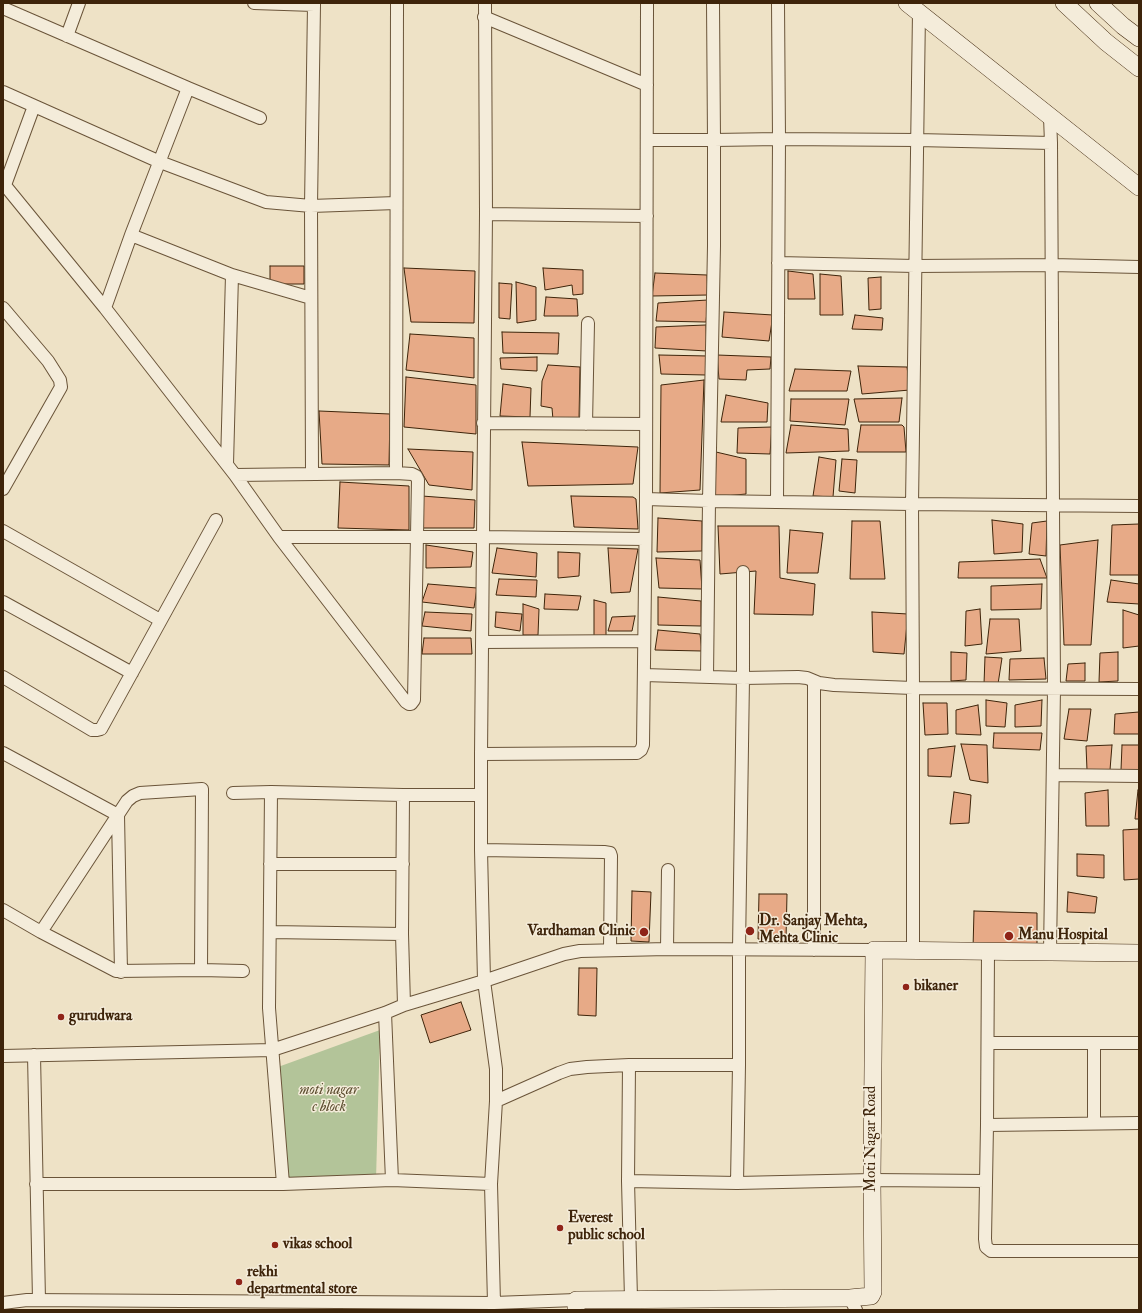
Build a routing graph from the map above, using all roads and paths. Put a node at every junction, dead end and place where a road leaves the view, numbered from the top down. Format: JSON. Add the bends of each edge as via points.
{"nodes":[{"id":1,"x":79,"y":3,"type":"edge"},
{"id":2,"x":254,"y":3,"type":"edge"},
{"id":3,"x":397,"y":3,"type":"edge"},
{"id":4,"x":484,"y":3,"type":"edge"},
{"id":5,"x":647,"y":3,"type":"edge"},
{"id":6,"x":713,"y":3,"type":"edge"},
{"id":7,"x":778,"y":3,"type":"edge"},
{"id":8,"x":1064,"y":3,"type":"edge"},
{"id":9,"x":1098,"y":3,"type":"edge"},
{"id":10,"x":314,"y":4,"type":"edge"},
{"id":11,"x":3,"y":8,"type":"edge"},
{"id":12,"x":913,"y":8,"type":"edge"},
{"id":13,"x":484,"y":17,"type":"junction"},
{"id":14,"x":67,"y":36,"type":"junction"},
{"id":15,"x":1139,"y":38,"type":"edge"},
{"id":16,"x":1139,"y":68,"type":"edge"},
{"id":17,"x":647,"y":85,"type":"junction"},
{"id":18,"x":188,"y":88,"type":"junction"},
{"id":19,"x":3,"y":92,"type":"edge"},
{"id":20,"x":34,"y":106,"type":"junction"},
{"id":21,"x":1050,"y":117,"type":"junction"},
{"id":22,"x":260,"y":118,"type":"dead end"},
{"id":23,"x":779,"y":139,"type":"junction"},
{"id":24,"x":647,"y":140,"type":"junction"},
{"id":25,"x":714,"y":140,"type":"junction"},
{"id":26,"x":917,"y":140,"type":"junction"},
{"id":27,"x":1051,"y":143,"type":"junction"},
{"id":28,"x":160,"y":162,"type":"junction"},
{"id":29,"x":4,"y":184,"type":"edge"},
{"id":30,"x":1139,"y":187,"type":"edge"},
{"id":31,"x":396,"y":203,"type":"junction"},
{"id":32,"x":311,"y":206,"type":"junction"},
{"id":33,"x":486,"y":214,"type":"junction"},
{"id":34,"x":647,"y":216,"type":"junction"},
{"id":35,"x":131,"y":235,"type":"junction"},
{"id":36,"x":778,"y":263,"type":"junction"},
{"id":37,"x":1052,"y":265,"type":"junction"},
{"id":38,"x":915,"y":266,"type":"junction"},
{"id":39,"x":1139,"y":267,"type":"edge"},
{"id":40,"x":232,"y":275,"type":"junction"},
{"id":41,"x":311,"y":298,"type":"junction"},
{"id":42,"x":3,"y":308,"type":"edge"},
{"id":43,"x":105,"y":308,"type":"junction"},
{"id":44,"x":588,"y":323,"type":"dead end"},
{"id":45,"x":483,"y":423,"type":"junction"},
{"id":46,"x":586,"y":424,"type":"junction"},
{"id":47,"x":646,"y":424,"type":"junction"},
{"id":48,"x":227,"y":464,"type":"junction"},
{"id":49,"x":396,"y":473,"type":"junction"},
{"id":50,"x":312,"y":474,"type":"junction"},
{"id":51,"x":235,"y":475,"type":"junction"},
{"id":52,"x":3,"y":489,"type":"edge"},
{"id":53,"x":646,"y":499,"type":"junction"},
{"id":54,"x":709,"y":501,"type":"junction"},
{"id":55,"x":777,"y":502,"type":"junction"},
{"id":56,"x":912,"y":504,"type":"junction"},
{"id":57,"x":1053,"y":505,"type":"junction"},
{"id":58,"x":1139,"y":506,"type":"edge"},
{"id":59,"x":216,"y":520,"type":"dead end"},
{"id":60,"x":3,"y":531,"type":"edge"},
{"id":61,"x":279,"y":537,"type":"junction"},
{"id":62,"x":416,"y":537,"type":"junction"},
{"id":63,"x":482,"y":537,"type":"junction"},
{"id":64,"x":645,"y":539,"type":"junction"},
{"id":65,"x":743,"y":572,"type":"dead end"},
{"id":66,"x":3,"y":602,"type":"edge"},
{"id":67,"x":160,"y":620,"type":"junction"},
{"id":68,"x":644,"y":641,"type":"junction"},
{"id":69,"x":482,"y":642,"type":"junction"},
{"id":70,"x":132,"y":673,"type":"junction"},
{"id":71,"x":644,"y":675,"type":"junction"},
{"id":72,"x":3,"y":676,"type":"edge"},
{"id":73,"x":707,"y":677,"type":"junction"},
{"id":74,"x":743,"y":678,"type":"junction"},
{"id":75,"x":814,"y":681,"type":"junction"},
{"id":76,"x":913,"y":688,"type":"junction"},
{"id":77,"x":1054,"y":689,"type":"junction"},
{"id":78,"x":1139,"y":689,"type":"edge"},
{"id":79,"x":3,"y":753,"type":"edge"},
{"id":80,"x":481,"y":754,"type":"junction"},
{"id":81,"x":1053,"y":775,"type":"junction"},
{"id":82,"x":1139,"y":776,"type":"edge"},
{"id":83,"x":271,"y":792,"type":"junction"},
{"id":84,"x":233,"y":793,"type":"dead end"},
{"id":85,"x":403,"y":795,"type":"junction"},
{"id":86,"x":481,"y":795,"type":"junction"},
{"id":87,"x":118,"y":815,"type":"junction"},
{"id":88,"x":481,"y":850,"type":"junction"},
{"id":89,"x":270,"y":864,"type":"junction"},
{"id":90,"x":403,"y":864,"type":"junction"},
{"id":91,"x":668,"y":870,"type":"dead end"},
{"id":92,"x":3,"y":910,"type":"edge"},
{"id":93,"x":41,"y":932,"type":"junction"},
{"id":94,"x":270,"y":932,"type":"junction"},
{"id":95,"x":402,"y":934,"type":"junction"},
{"id":96,"x":610,"y":949,"type":"junction"},
{"id":97,"x":667,"y":949,"type":"junction"},
{"id":98,"x":739,"y":949,"type":"junction"},
{"id":99,"x":814,"y":950,"type":"junction"},
{"id":100,"x":874,"y":950,"type":"junction"},
{"id":101,"x":913,"y":951,"type":"junction"},
{"id":102,"x":988,"y":952,"type":"junction"},
{"id":103,"x":1050,"y":952,"type":"junction"},
{"id":104,"x":1139,"y":953,"type":"edge"},
{"id":105,"x":201,"y":970,"type":"junction"},
{"id":106,"x":243,"y":971,"type":"dead end"},
{"id":107,"x":121,"y":972,"type":"junction"},
{"id":108,"x":484,"y":981,"type":"junction"},
{"id":109,"x":404,"y":1005,"type":"junction"},
{"id":110,"x":385,"y":1012,"type":"junction"},
{"id":111,"x":988,"y":1043,"type":"junction"},
{"id":112,"x":1094,"y":1043,"type":"junction"},
{"id":113,"x":1139,"y":1043,"type":"edge"},
{"id":114,"x":272,"y":1050,"type":"junction"},
{"id":115,"x":34,"y":1055,"type":"junction"},
{"id":116,"x":3,"y":1056,"type":"edge"},
{"id":117,"x":629,"y":1065,"type":"junction"},
{"id":118,"x":739,"y":1065,"type":"junction"},
{"id":119,"x":496,"y":1101,"type":"junction"},
{"id":120,"x":1094,"y":1123,"type":"junction"},
{"id":121,"x":1139,"y":1123,"type":"edge"},
{"id":122,"x":987,"y":1125,"type":"junction"},
{"id":123,"x":392,"y":1180,"type":"junction"},
{"id":124,"x":872,"y":1180,"type":"junction"},
{"id":125,"x":986,"y":1181,"type":"junction"},
{"id":126,"x":628,"y":1182,"type":"junction"},
{"id":127,"x":738,"y":1183,"type":"junction"},
{"id":128,"x":36,"y":1184,"type":"junction"},
{"id":129,"x":283,"y":1184,"type":"junction"},
{"id":130,"x":491,"y":1184,"type":"junction"},
{"id":131,"x":1139,"y":1251,"type":"edge"},
{"id":132,"x":39,"y":1300,"type":"junction"},
{"id":133,"x":631,"y":1300,"type":"junction"},
{"id":134,"x":3,"y":1303,"type":"edge"},
{"id":135,"x":494,"y":1303,"type":"junction"},
{"id":136,"x":853,"y":1304,"type":"edge"},
{"id":137,"x":118,"y":1305,"type":"edge"},
{"id":138,"x":576,"y":1305,"type":"edge"}],
"edges":[{"from":1,"to":14,"type":"street"},
{"from":2,"to":10,"type":"street"},
{"from":3,"to":31,"type":"street"},
{"from":4,"to":13,"type":"street"},
{"from":5,"to":17,"type":"street"},
{"from":6,"to":25,"type":"street"},
{"from":7,"to":23,"type":"street"},
{"from":8,"to":16,"type":"street"},
{"from":9,"to":15,"type":"street"},
{"from":10,"to":32,"type":"street"},
{"from":11,"to":14,"type":"street"},
{"from":12,"to":21,"type":"street"},
{"from":12,"to":26,"type":"street"},
{"from":13,"to":17,"type":"street"},
{"from":13,"to":33,"type":"street"},
{"from":14,"to":18,"type":"street"},
{"from":17,"to":24,"type":"street"},
{"from":18,"to":22,"type":"street"},
{"from":18,"to":28,"type":"street"},
{"from":19,"to":20,"type":"street"},
{"from":20,"to":28,"type":"street"},
{"from":20,"to":29,"type":"street"},
{"from":21,"to":27,"type":"street"},
{"from":21,"to":30,"type":"street"},
{"from":23,"to":25,"type":"street"},
{"from":23,"to":26,"type":"street"},
{"from":23,"to":36,"type":"street"},
{"from":24,"to":25,"type":"street"},
{"from":24,"to":34,"type":"street"},
{"from":25,"to":54,"type":"street"},
{"from":26,"to":27,"type":"street"},
{"from":26,"to":38,"type":"street"},
{"from":27,"to":37,"type":"street"},
{"from":28,"to":32,"type":"street","via":[[266,202]]},
{"from":28,"to":35,"type":"street"},
{"from":29,"to":43,"type":"street"},
{"from":31,"to":32,"type":"street"},
{"from":31,"to":49,"type":"street"},
{"from":32,"to":41,"type":"street"},
{"from":33,"to":34,"type":"street"},
{"from":33,"to":45,"type":"street"},
{"from":34,"to":47,"type":"street"},
{"from":35,"to":40,"type":"street"},
{"from":35,"to":43,"type":"street"},
{"from":36,"to":38,"type":"street"},
{"from":36,"to":55,"type":"street"},
{"from":37,"to":38,"type":"street"},
{"from":37,"to":39,"type":"street"},
{"from":37,"to":57,"type":"street"},
{"from":38,"to":56,"type":"street"},
{"from":40,"to":41,"type":"street"},
{"from":40,"to":48,"type":"street"},
{"from":41,"to":50,"type":"street"},
{"from":42,"to":52,"type":"street","via":[[48,361],[60,380],[61,387]]},
{"from":43,"to":48,"type":"street"},
{"from":44,"to":46,"type":"street"},
{"from":45,"to":46,"type":"street"},
{"from":45,"to":63,"type":"street"},
{"from":46,"to":47,"type":"street"},
{"from":47,"to":53,"type":"street"},
{"from":48,"to":51,"type":"street"},
{"from":49,"to":50,"type":"street"},
{"from":49,"to":62,"type":"street","via":[[412,474],[418,480]]},
{"from":50,"to":51,"type":"street"},
{"from":51,"to":61,"type":"street"},
{"from":53,"to":54,"type":"street"},
{"from":53,"to":64,"type":"street"},
{"from":54,"to":55,"type":"street"},
{"from":54,"to":73,"type":"street"},
{"from":55,"to":56,"type":"street"},
{"from":56,"to":57,"type":"street"},
{"from":56,"to":76,"type":"street"},
{"from":57,"to":58,"type":"street"},
{"from":57,"to":77,"type":"street"},
{"from":59,"to":67,"type":"street"},
{"from":60,"to":67,"type":"street"},
{"from":61,"to":62,"type":"street"},
{"from":61,"to":62,"type":"street","via":[[409,704],[414,700]]},
{"from":62,"to":63,"type":"street"},
{"from":63,"to":64,"type":"street"},
{"from":63,"to":69,"type":"street"},
{"from":64,"to":68,"type":"street"},
{"from":65,"to":74,"type":"street"},
{"from":66,"to":70,"type":"street"},
{"from":67,"to":70,"type":"street"},
{"from":68,"to":69,"type":"street"},
{"from":68,"to":71,"type":"street"},
{"from":69,"to":80,"type":"street"},
{"from":70,"to":72,"type":"street","via":[[101,729],[97,730],[92,730]]},
{"from":71,"to":73,"type":"street"},
{"from":71,"to":80,"type":"street","via":[[643,745],[637,753]]},
{"from":73,"to":74,"type":"street"},
{"from":74,"to":75,"type":"street","via":[[798,677]]},
{"from":74,"to":98,"type":"street"},
{"from":75,"to":76,"type":"street","via":[[834,685]]},
{"from":75,"to":99,"type":"street"},
{"from":76,"to":77,"type":"street"},
{"from":76,"to":101,"type":"street"},
{"from":77,"to":78,"type":"street"},
{"from":77,"to":81,"type":"street"},
{"from":79,"to":87,"type":"street"},
{"from":80,"to":86,"type":"street"},
{"from":81,"to":82,"type":"street"},
{"from":81,"to":103,"type":"street"},
{"from":83,"to":84,"type":"street"},
{"from":83,"to":85,"type":"street"},
{"from":83,"to":89,"type":"street"},
{"from":85,"to":86,"type":"street"},
{"from":85,"to":90,"type":"street"},
{"from":86,"to":88,"type":"street"},
{"from":87,"to":93,"type":"street"},
{"from":87,"to":105,"type":"street","via":[[133,796],[140,793],[202,790]]},
{"from":87,"to":107,"type":"street"},
{"from":88,"to":96,"type":"street","via":[[610,853]]},
{"from":88,"to":108,"type":"street"},
{"from":89,"to":90,"type":"street"},
{"from":89,"to":94,"type":"street"},
{"from":90,"to":95,"type":"street"},
{"from":91,"to":97,"type":"street"},
{"from":92,"to":93,"type":"street"},
{"from":93,"to":107,"type":"street","via":[[111,970]]},
{"from":94,"to":95,"type":"street"},
{"from":94,"to":114,"type":"street","via":[[269,1008]]},
{"from":95,"to":109,"type":"street"},
{"from":96,"to":97,"type":"street"},
{"from":96,"to":108,"type":"street","via":[[564,954]]},
{"from":97,"to":98,"type":"street"},
{"from":98,"to":99,"type":"street"},
{"from":98,"to":118,"type":"street"},
{"from":99,"to":100,"type":"street"},
{"from":100,"to":101,"type":"street"},
{"from":100,"to":124,"type":"street","name":"Moti Nagar Road"},
{"from":101,"to":102,"type":"street"},
{"from":102,"to":103,"type":"street"},
{"from":102,"to":111,"type":"street"},
{"from":103,"to":104,"type":"street"},
{"from":105,"to":106,"type":"street"},
{"from":105,"to":107,"type":"street"},
{"from":108,"to":109,"type":"street"},
{"from":108,"to":119,"type":"street","via":[[495,1063]]},
{"from":109,"to":110,"type":"street"},
{"from":110,"to":114,"type":"street"},
{"from":110,"to":123,"type":"street"},
{"from":111,"to":112,"type":"street"},
{"from":111,"to":122,"type":"street"},
{"from":112,"to":113,"type":"street"},
{"from":112,"to":120,"type":"street"},
{"from":114,"to":115,"type":"street"},
{"from":114,"to":129,"type":"street"},
{"from":115,"to":116,"type":"street"},
{"from":115,"to":128,"type":"street"},
{"from":117,"to":118,"type":"street"},
{"from":117,"to":119,"type":"street","via":[[570,1069]]},
{"from":117,"to":126,"type":"street"},
{"from":118,"to":127,"type":"street"},
{"from":119,"to":130,"type":"street"},
{"from":120,"to":121,"type":"street"},
{"from":120,"to":122,"type":"street"},
{"from":122,"to":125,"type":"street"},
{"from":123,"to":129,"type":"street"},
{"from":123,"to":130,"type":"street"},
{"from":124,"to":125,"type":"street"},
{"from":124,"to":127,"type":"street"},
{"from":124,"to":136,"type":"street","name":"Moti Nagar Road","via":[[873,1292],[871,1296]]},
{"from":125,"to":131,"type":"street","via":[[985,1239],[986,1247],[991,1250]]},
{"from":126,"to":127,"type":"street"},
{"from":126,"to":133,"type":"street"},
{"from":128,"to":129,"type":"street"},
{"from":128,"to":132,"type":"street"},
{"from":130,"to":135,"type":"street"},
{"from":132,"to":134,"type":"street","name":"Moti Nagar Road"},
{"from":132,"to":137,"type":"street","name":"Moti Nagar Road"},
{"from":133,"to":136,"type":"street","name":"Moti Nagar Road"},
{"from":133,"to":138,"type":"street","name":"Moti Nagar Road"},
{"from":135,"to":137,"type":"street","name":"Moti Nagar Road"},
{"from":135,"to":138,"type":"street","name":"Moti Nagar Road"}]}
